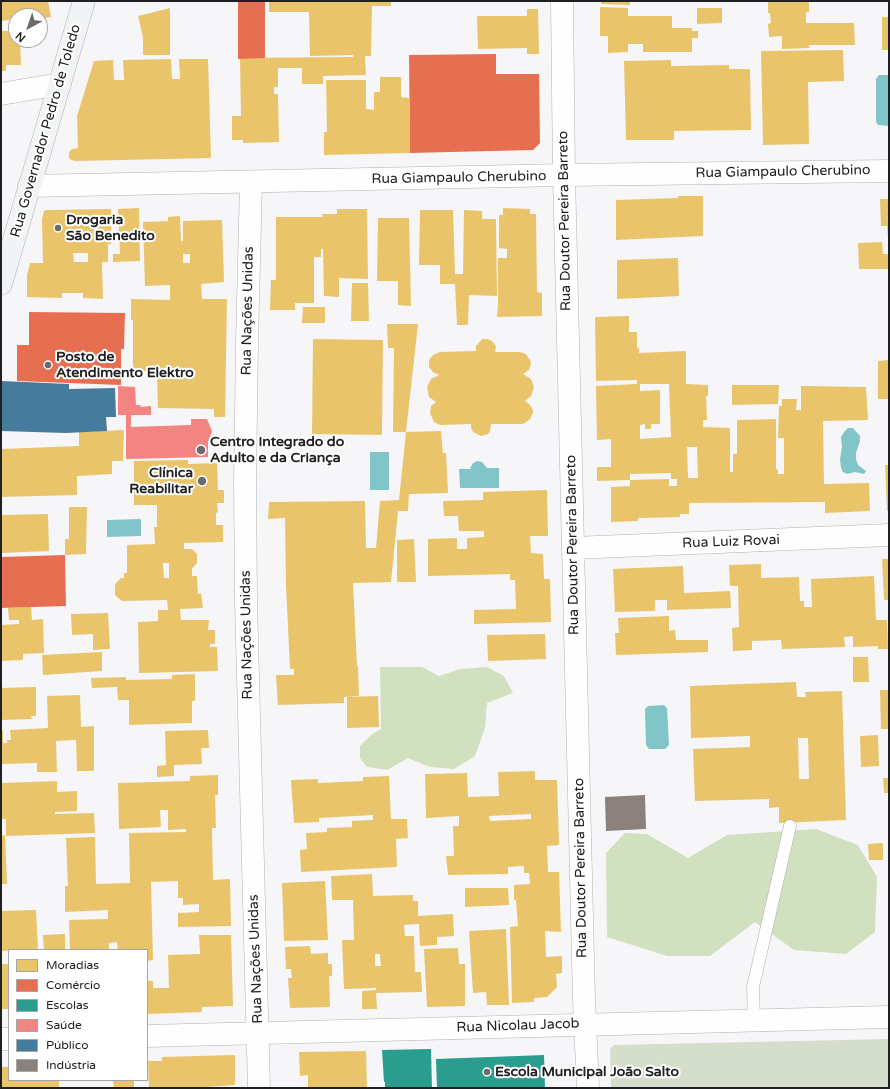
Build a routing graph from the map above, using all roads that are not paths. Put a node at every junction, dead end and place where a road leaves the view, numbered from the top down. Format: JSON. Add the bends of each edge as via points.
{"nodes":[{"id":1,"x":84,"y":1,"type":"edge"},
{"id":2,"x":562,"y":1,"type":"edge"},
{"id":3,"x":60,"y":84,"type":"junction"},
{"id":4,"x":1,"y":94,"type":"edge"},
{"id":5,"x":889,"y":171,"type":"edge"},
{"id":6,"x":564,"y":176,"type":"junction"},
{"id":7,"x":251,"y":182,"type":"junction"},
{"id":8,"x":29,"y":186,"type":"junction"},
{"id":9,"x":1,"y":284,"type":"edge"},
{"id":10,"x":889,"y":535,"type":"edge"},
{"id":11,"x":573,"y":548,"type":"junction"},
{"id":12,"x":790,"y":826,"type":"dead end"},
{"id":13,"x":889,"y":1017,"type":"edge"},
{"id":14,"x":754,"y":1020,"type":"junction"},
{"id":15,"x":585,"y":1024,"type":"junction"},
{"id":16,"x":258,"y":1034,"type":"junction"},
{"id":17,"x":148,"y":1036,"type":"edge"},
{"id":18,"x":259,"y":1088,"type":"edge"},
{"id":19,"x":588,"y":1088,"type":"edge"}],
"edges":[{"from":1,"to":3,"type":"main road","name":"Rua Governador Pedro de Toledo"},
{"from":2,"to":6,"type":"street","name":"Rua Doutor Pereira Barreto"},
{"from":3,"to":4,"type":"street"},
{"from":3,"to":8,"type":"main road","name":"Rua Governador Pedro de Toledo"},
{"from":5,"to":6,"type":"street","name":"Rua Giampaulo Cherubino"},
{"from":6,"to":7,"type":"street","name":"Rua Giampaulo Cherubino"},
{"from":6,"to":11,"type":"street","name":"Rua Doutor Pereira Barreto"},
{"from":7,"to":8,"type":"street","name":"Rua Giampaulo Cherubino"},
{"from":7,"to":16,"type":"street","name":"Rua Nações Unidas","via":[[245,482]]},
{"from":8,"to":9,"type":"main road","name":"Rua Governador Pedro de Toledo"},
{"from":10,"to":11,"type":"street","name":"Rua Luiz Rovai"},
{"from":11,"to":15,"type":"street","name":"Rua Doutor Pereira Barreto"},
{"from":12,"to":14,"type":"lane","via":[[753,987]]},
{"from":13,"to":14,"type":"street","name":"Rua Nicolau Jacob"},
{"from":14,"to":15,"type":"street","name":"Rua Nicolau Jacob"},
{"from":15,"to":16,"type":"street","name":"Rua Nicolau Jacob"},
{"from":15,"to":19,"type":"street","name":"Rua Doutor Pereira Barreto"},
{"from":16,"to":17,"type":"street","name":"Rua Nicolau Jacob"},
{"from":16,"to":18,"type":"street","name":"Rua Nações Unidas"}]}
